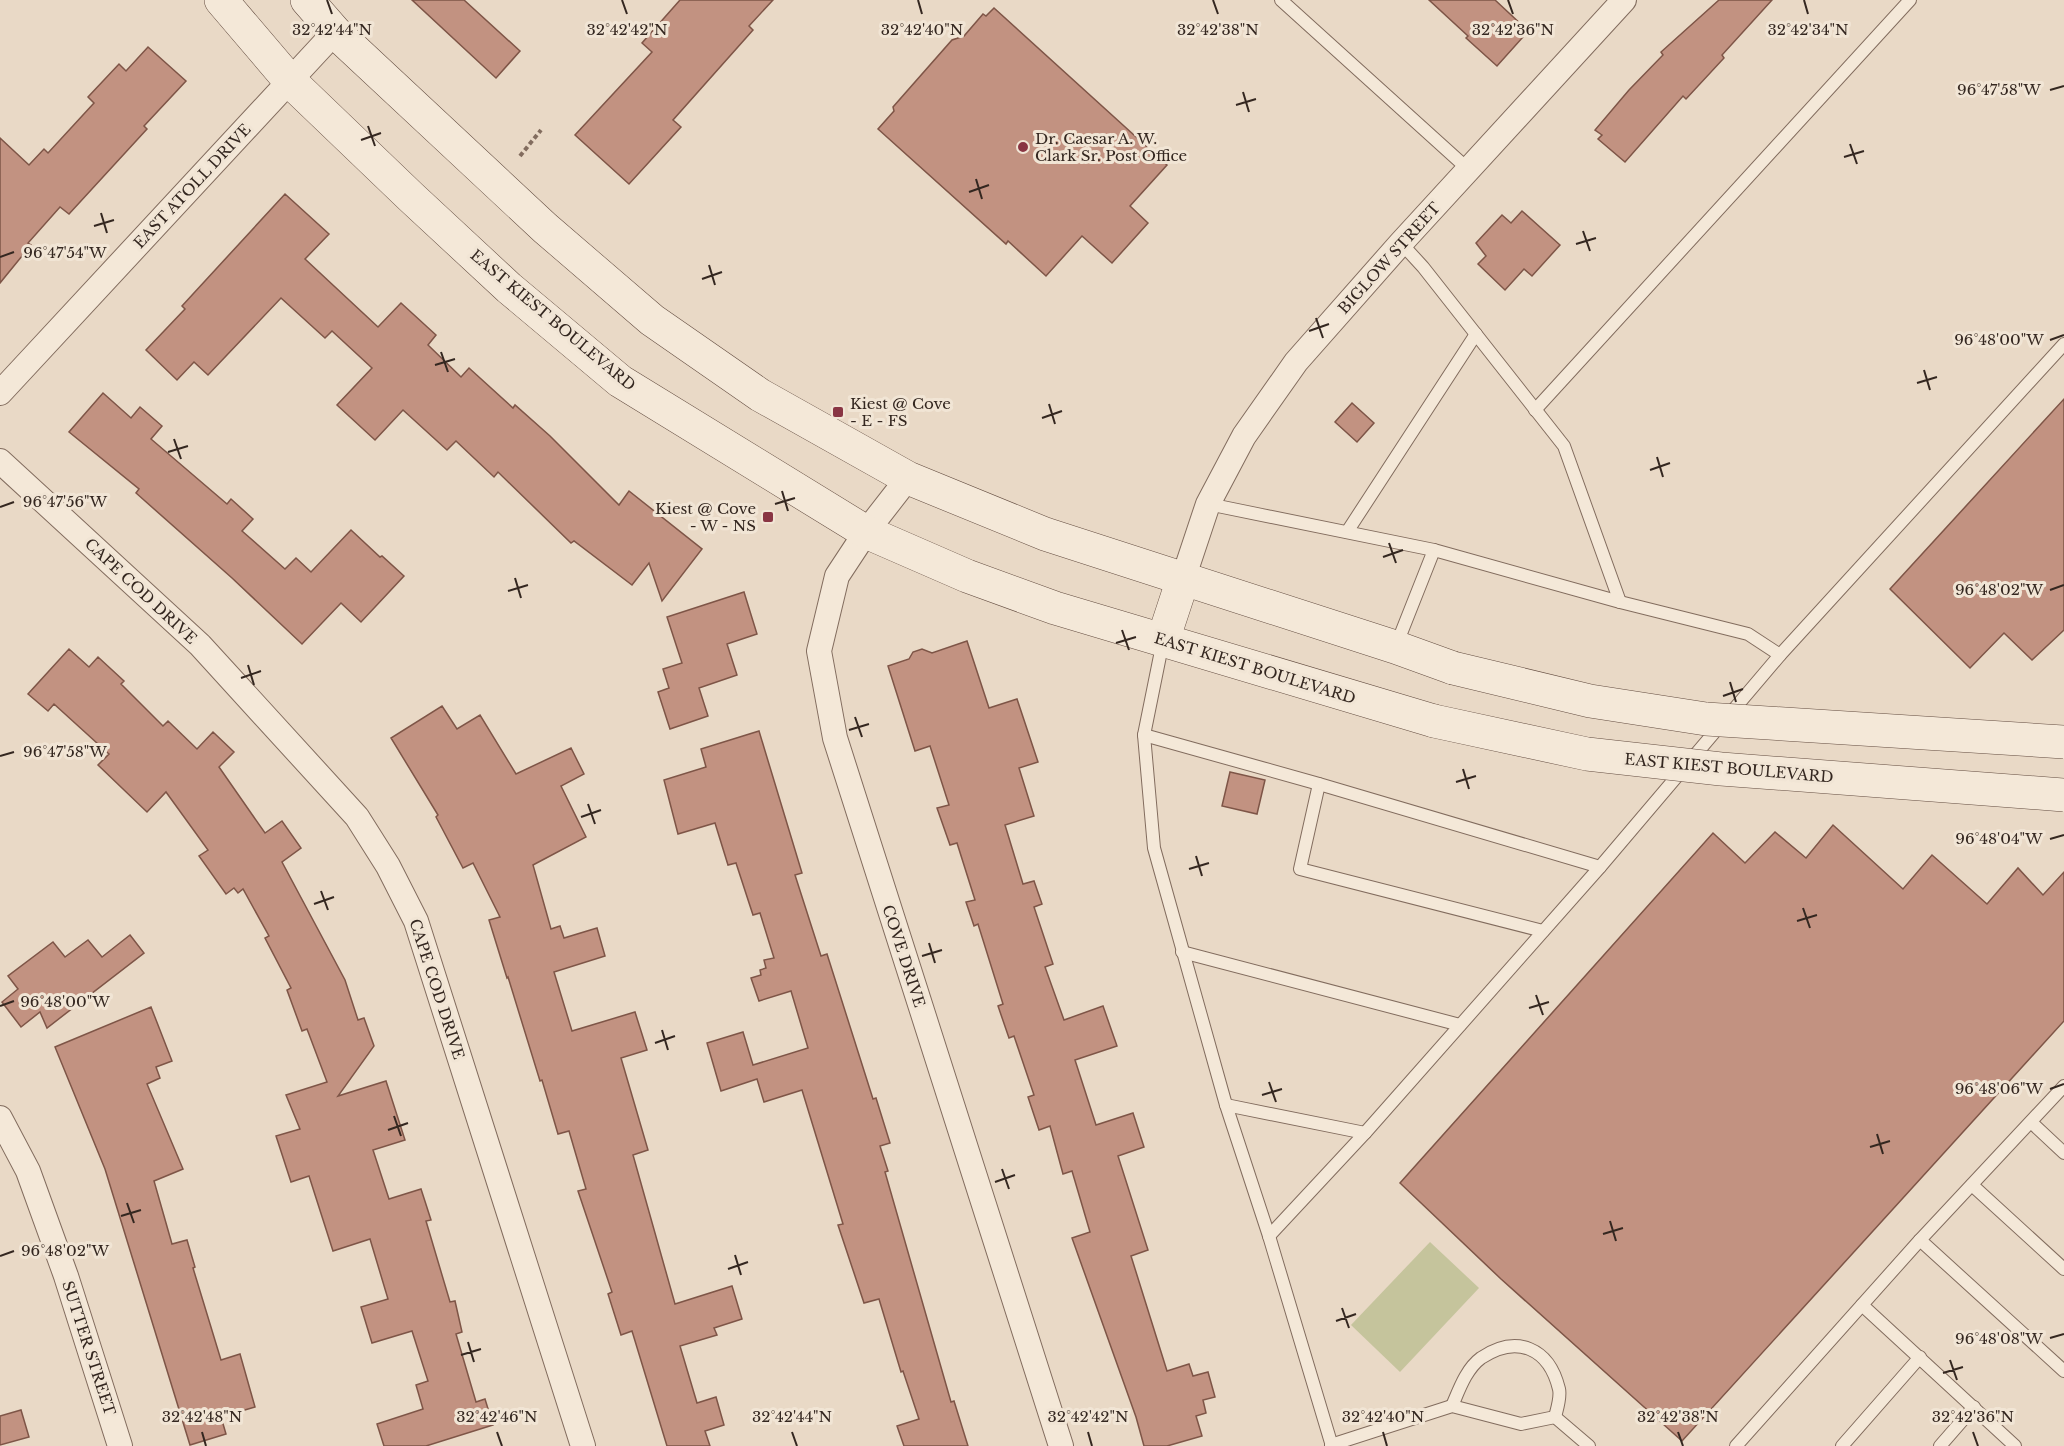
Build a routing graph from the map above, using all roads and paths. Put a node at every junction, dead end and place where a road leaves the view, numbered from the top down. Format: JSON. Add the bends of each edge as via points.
{"nodes":[{"id":1,"x":221,"y":0,"type":"edge"},
{"id":2,"x":307,"y":0,"type":"edge"},
{"id":3,"x":1281,"y":0,"type":"edge"},
{"id":4,"x":1910,"y":0,"type":"edge"},
{"id":5,"x":1615,"y":3,"type":"edge"},
{"id":6,"x":335,"y":32,"type":"junction"},
{"id":7,"x":290,"y":81,"type":"junction"},
{"id":8,"x":541,"y":130,"type":"dead end"},
{"id":9,"x":520,"y":156,"type":"dead end"},
{"id":10,"x":1469,"y":170,"type":"junction"},
{"id":11,"x":1401,"y":243,"type":"junction"},
{"id":12,"x":1476,"y":334,"type":"junction"},
{"id":13,"x":2064,"y":344,"type":"edge"},
{"id":14,"x":0,"y":393,"type":"edge"},
{"id":15,"x":1535,"y":410,"type":"junction"},
{"id":16,"x":0,"y":461,"type":"edge"},
{"id":17,"x":908,"y":478,"type":"junction"},
{"id":18,"x":1209,"y":504,"type":"junction"},
{"id":19,"x":866,"y":532,"type":"junction"},
{"id":20,"x":1347,"y":532,"type":"junction"},
{"id":21,"x":1434,"y":550,"type":"junction"},
{"id":22,"x":1183,"y":579,"type":"junction"},
{"id":23,"x":1620,"y":602,"type":"junction"},
{"id":24,"x":1163,"y":640,"type":"junction"},
{"id":25,"x":1395,"y":647,"type":"junction"},
{"id":26,"x":1780,"y":655,"type":"junction"},
{"id":27,"x":1144,"y":735,"type":"junction"},
{"id":28,"x":2064,"y":742,"type":"edge"},
{"id":29,"x":1319,"y":784,"type":"junction"},
{"id":30,"x":2064,"y":795,"type":"edge"},
{"id":31,"x":1600,"y":867,"type":"junction"},
{"id":32,"x":1543,"y":931,"type":"junction"},
{"id":33,"x":1182,"y":952,"type":"junction"},
{"id":34,"x":1460,"y":1025,"type":"junction"},
{"id":35,"x":2064,"y":1086,"type":"edge"},
{"id":36,"x":1226,"y":1106,"type":"junction"},
{"id":37,"x":0,"y":1118,"type":"edge"},
{"id":38,"x":2031,"y":1122,"type":"junction"},
{"id":39,"x":1365,"y":1133,"type":"junction"},
{"id":40,"x":2064,"y":1153,"type":"edge"},
{"id":41,"x":1972,"y":1185,"type":"junction"},
{"id":42,"x":1269,"y":1236,"type":"junction"},
{"id":43,"x":1920,"y":1240,"type":"junction"},
{"id":44,"x":2064,"y":1269,"type":"edge"},
{"id":45,"x":1862,"y":1305,"type":"junction"},
{"id":46,"x":1920,"y":1357,"type":"junction"},
{"id":47,"x":2064,"y":1371,"type":"edge"},
{"id":48,"x":1452,"y":1406,"type":"junction"},
{"id":49,"x":1974,"y":1407,"type":"junction"},
{"id":50,"x":1555,"y":1417,"type":"junction"},
{"id":51,"x":1331,"y":1445,"type":"edge"},
{"id":52,"x":120,"y":1446,"type":"edge"},
{"id":53,"x":583,"y":1446,"type":"edge"},
{"id":54,"x":1061,"y":1446,"type":"edge"},
{"id":55,"x":1589,"y":1446,"type":"edge"},
{"id":56,"x":1736,"y":1446,"type":"edge"},
{"id":57,"x":1842,"y":1446,"type":"edge"},
{"id":58,"x":1940,"y":1446,"type":"edge"},
{"id":59,"x":2015,"y":1446,"type":"edge"}],
"edges":[{"from":1,"to":7,"type":"main road","name":"EAST KIEST BOULEVARD"},
{"from":2,"to":6,"type":"main road"},
{"from":3,"to":10,"type":"lane"},
{"from":4,"to":15,"type":"lane"},
{"from":5,"to":10,"type":"street","name":"BIGLOW STREET"},
{"from":6,"to":7,"type":"street","name":"EAST ATOLL DRIVE"},
{"from":6,"to":17,"type":"main road","via":[[545,228],[652,320],[760,395]]},
{"from":7,"to":14,"type":"street","name":"EAST ATOLL DRIVE"},
{"from":7,"to":19,"type":"main road","name":"EAST KIEST BOULEVARD","via":[[509,288],[621,381]]},
{"from":8,"to":9,"type":"path"},
{"from":10,"to":11,"type":"street","name":"BIGLOW STREET"},
{"from":11,"to":12,"type":"lane"},
{"from":11,"to":18,"type":"street","name":"BIGLOW STREET","via":[[1296,362],[1244,436]]},
{"from":12,"to":15,"type":"lane"},
{"from":12,"to":20,"type":"lane"},
{"from":13,"to":26,"type":"lane"},
{"from":15,"to":23,"type":"lane","via":[[1564,447]]},
{"from":16,"to":53,"type":"street","name":"CAPE COD DRIVE","via":[[200,645],[357,818],[388,866],[416,921]]},
{"from":17,"to":19,"type":"street","name":"COVE DRIVE"},
{"from":17,"to":22,"type":"main road","via":[[1045,534]]},
{"from":18,"to":20,"type":"lane"},
{"from":18,"to":22,"type":"street","name":"BIGLOW STREET"},
{"from":19,"to":24,"type":"main road","name":"EAST KIEST BOULEVARD","via":[[967,576],[1055,608]]},
{"from":19,"to":54,"type":"street","name":"COVE DRIVE","via":[[837,576],[819,651],[835,738]]},
{"from":20,"to":21,"type":"lane"},
{"from":21,"to":23,"type":"lane"},
{"from":21,"to":25,"type":"lane"},
{"from":22,"to":24,"type":"main road"},
{"from":22,"to":25,"type":"main road"},
{"from":23,"to":26,"type":"lane","via":[[1748,634]]},
{"from":24,"to":27,"type":"lane"},
{"from":24,"to":30,"type":"main road","name":"EAST KIEST BOULEVARD","bridge":true,"via":[[1434,721],[1587,754],[1721,769]]},
{"from":25,"to":28,"type":"main road","bridge":true,"via":[[1453,668],[1590,700],[1706,719]]},
{"from":26,"to":31,"type":"lane"},
{"from":27,"to":29,"type":"lane"},
{"from":27,"to":33,"type":"lane","via":[[1154,848]]},
{"from":29,"to":31,"type":"lane"},
{"from":29,"to":32,"type":"lane","via":[[1300,869]]},
{"from":31,"to":32,"type":"lane"},
{"from":32,"to":34,"type":"lane"},
{"from":33,"to":34,"type":"lane"},
{"from":33,"to":36,"type":"lane"},
{"from":34,"to":39,"type":"lane"},
{"from":35,"to":38,"type":"lane"},
{"from":36,"to":39,"type":"lane"},
{"from":36,"to":42,"type":"lane"},
{"from":37,"to":52,"type":"street","name":"SUTTER STREET","via":[[28,1171]]},
{"from":38,"to":40,"type":"lane"},
{"from":38,"to":41,"type":"lane"},
{"from":39,"to":42,"type":"lane"},
{"from":41,"to":43,"type":"lane"},
{"from":41,"to":44,"type":"lane"},
{"from":42,"to":51,"type":"lane"},
{"from":43,"to":45,"type":"lane"},
{"from":43,"to":47,"type":"lane"},
{"from":45,"to":46,"type":"lane"},
{"from":45,"to":56,"type":"lane"},
{"from":46,"to":49,"type":"lane"},
{"from":46,"to":57,"type":"lane"},
{"from":48,"to":50,"type":"lane","via":[[1521,1424]]},
{"from":48,"to":50,"type":"lane","via":[[1468,1371],[1480,1359],[1512,1345],[1531,1348],[1548,1363],[1560,1391]]},
{"from":48,"to":51,"type":"lane"},
{"from":49,"to":58,"type":"lane"},
{"from":49,"to":59,"type":"lane"},
{"from":50,"to":55,"type":"lane"}]}
